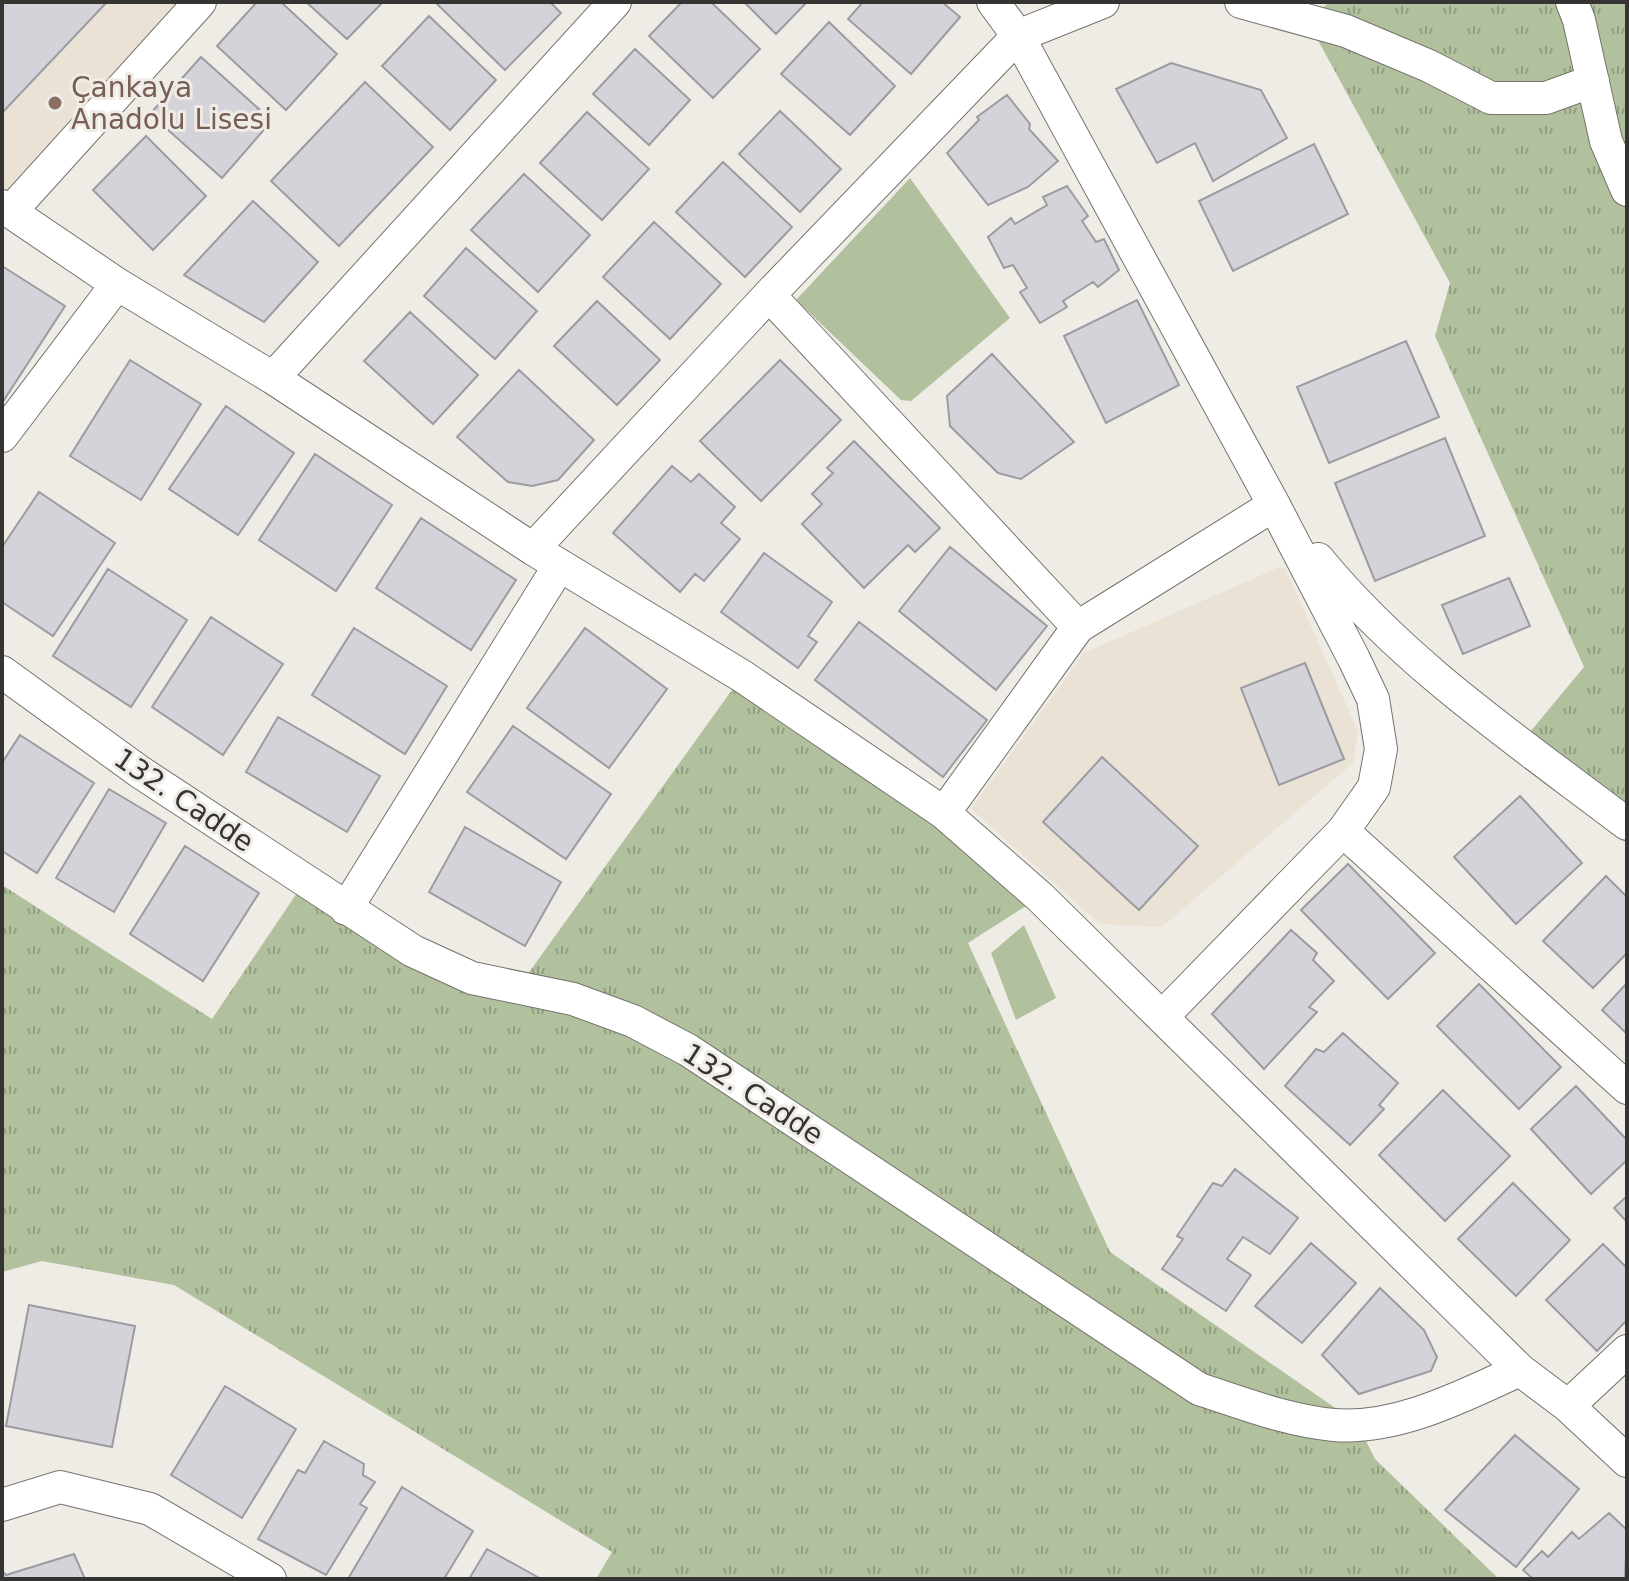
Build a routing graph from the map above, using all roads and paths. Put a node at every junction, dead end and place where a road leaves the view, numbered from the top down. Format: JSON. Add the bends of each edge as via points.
{"nodes":[{"id":1,"x":200,"y":2,"type":"edge"},
{"id":2,"x":614,"y":2,"type":"edge"},
{"id":3,"x":993,"y":2,"type":"edge"},
{"id":4,"x":1103,"y":2,"type":"edge"},
{"id":5,"x":1241,"y":2,"type":"edge"},
{"id":6,"x":1572,"y":2,"type":"edge"},
{"id":7,"x":1018,"y":36,"type":"junction"},
{"id":8,"x":1593,"y":81,"type":"junction"},
{"id":9,"x":1627,"y":190,"type":"edge"},
{"id":10,"x":6,"y":209,"type":"edge"},
{"id":11,"x":117,"y":284,"type":"junction"},
{"id":12,"x":769,"y":295,"type":"junction"},
{"id":13,"x":273,"y":378,"type":"junction"},
{"id":14,"x":2,"y":436,"type":"edge"},
{"id":15,"x":1274,"y":505,"type":"junction"},
{"id":16,"x":546,"y":557,"type":"junction"},
{"id":17,"x":1078,"y":627,"type":"junction"},
{"id":18,"x":2,"y":672,"type":"edge"},
{"id":19,"x":944,"y":813,"type":"junction"},
{"id":20,"x":1627,"y":824,"type":"edge"},
{"id":21,"x":1343,"y":831,"type":"junction"},
{"id":22,"x":346,"y":909,"type":"junction"},
{"id":23,"x":1162,"y":1017,"type":"junction"},
{"id":24,"x":1627,"y":1088,"type":"edge"},
{"id":25,"x":1627,"y":1351,"type":"edge"},
{"id":26,"x":1520,"y":1370,"type":"junction"},
{"id":27,"x":1568,"y":1406,"type":"junction"},
{"id":28,"x":1627,"y":1461,"type":"edge"},
{"id":29,"x":2,"y":1505,"type":"edge"},
{"id":30,"x":256,"y":1573,"type":"edge"}],
"edges":[{"from":1,"to":10,"type":"street"},
{"from":2,"to":13,"type":"street"},
{"from":3,"to":7,"type":"street"},
{"from":4,"to":7,"type":"street"},
{"from":5,"to":8,"type":"street","via":[[1346,31],[1491,98],[1546,98]]},
{"from":6,"to":8,"type":"street"},
{"from":7,"to":12,"type":"street"},
{"from":7,"to":15,"type":"street"},
{"from":8,"to":9,"type":"street","via":[[1606,141]]},
{"from":10,"to":11,"type":"street"},
{"from":11,"to":13,"type":"street"},
{"from":11,"to":14,"type":"street"},
{"from":12,"to":16,"type":"street"},
{"from":12,"to":17,"type":"street"},
{"from":13,"to":16,"type":"street"},
{"from":15,"to":17,"type":"street"},
{"from":15,"to":20,"type":"street","via":[[1358,608],[1477,714]]},
{"from":15,"to":21,"type":"street","via":[[1373,699],[1381,749],[1374,787]]},
{"from":16,"to":19,"type":"street","via":[[742,676]]},
{"from":16,"to":22,"type":"street"},
{"from":17,"to":19,"type":"street"},
{"from":18,"to":22,"type":"street","name":"132. Cadde","via":[[140,772]]},
{"from":19,"to":23,"type":"street","via":[[1040,897]]},
{"from":21,"to":23,"type":"street"},
{"from":21,"to":24,"type":"street"},
{"from":22,"to":26,"type":"street","name":"132. Cadde","via":[[413,951],[472,978],[573,999],[633,1021],[688,1050],[1199,1389],[1270,1412],[1336,1425],[1441,1406]]},
{"from":23,"to":26,"type":"street"},
{"from":25,"to":27,"type":"street"},
{"from":26,"to":27,"type":"street"},
{"from":27,"to":28,"type":"street"},
{"from":29,"to":30,"type":"street","via":[[60,1487],[150,1509]]}]}
